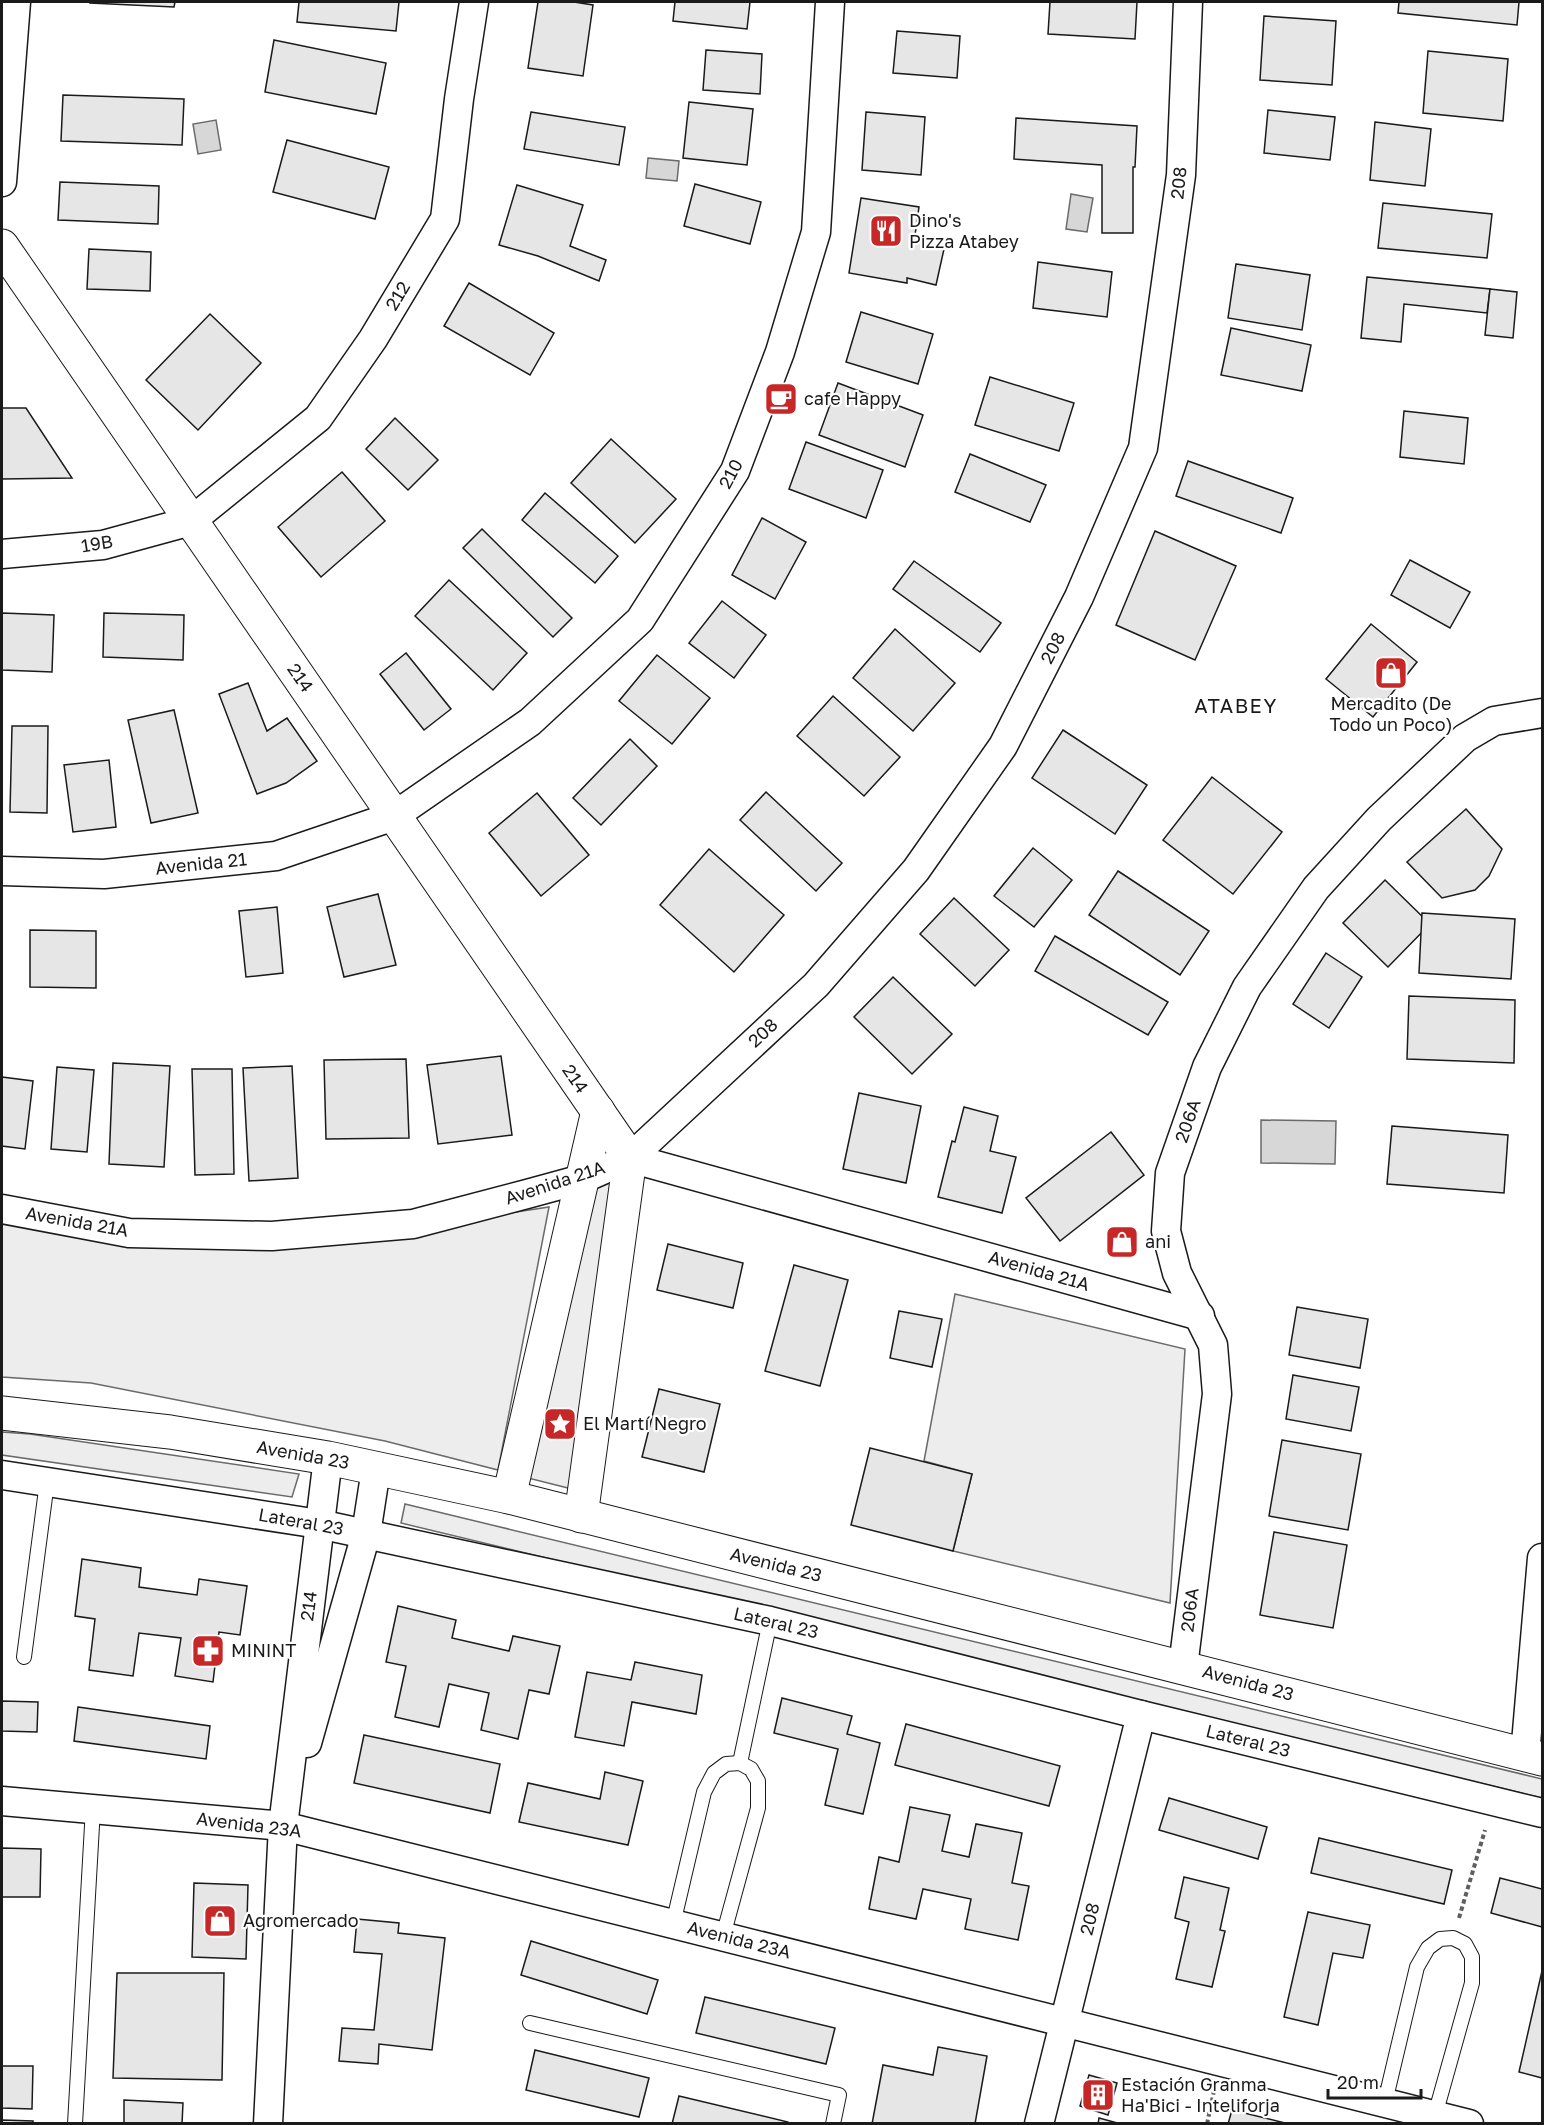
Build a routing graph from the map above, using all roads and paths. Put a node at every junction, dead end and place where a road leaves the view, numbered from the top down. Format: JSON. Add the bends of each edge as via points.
{"nodes":[{"id":1,"x":16,"y":2,"type":"edge"},
{"id":2,"x":474,"y":2,"type":"edge"},
{"id":3,"x":830,"y":2,"type":"edge"},
{"id":4,"x":1188,"y":2,"type":"edge"},
{"id":5,"x":2,"y":182,"type":"edge"},
{"id":6,"x":2,"y":246,"type":"edge"},
{"id":7,"x":191,"y":521,"type":"junction"},
{"id":8,"x":2,"y":554,"type":"edge"},
{"id":9,"x":1542,"y":713,"type":"edge"},
{"id":10,"x":394,"y":816,"type":"junction"},
{"id":11,"x":2,"y":871,"type":"edge"},
{"id":12,"x":598,"y":1111,"type":"junction"},
{"id":13,"x":630,"y":1158,"type":"junction"},
{"id":14,"x":582,"y":1179,"type":"junction"},
{"id":15,"x":2,"y":1209,"type":"edge"},
{"id":16,"x":1200,"y":1316,"type":"junction"},
{"id":17,"x":2,"y":1413,"type":"edge"},
{"id":18,"x":328,"y":1458,"type":"junction"},
{"id":19,"x":376,"y":1469,"type":"junction"},
{"id":20,"x":2,"y":1475,"type":"edge"},
{"id":21,"x":47,"y":1482,"type":"junction"},
{"id":22,"x":509,"y":1497,"type":"junction"},
{"id":23,"x":581,"y":1516,"type":"junction"},
{"id":24,"x":319,"y":1524,"type":"junction"},
{"id":25,"x":366,"y":1534,"type":"junction"},
{"id":26,"x":1542,"y":1558,"type":"edge"},
{"id":27,"x":770,"y":1621,"type":"junction"},
{"id":28,"x":24,"y":1657,"type":"dead end"},
{"id":29,"x":1183,"y":1667,"type":"junction"},
{"id":30,"x":1141,"y":1715,"type":"junction"},
{"id":31,"x":1534,"y":1757,"type":"edge"},
{"id":32,"x":740,"y":1763,"type":"junction"},
{"id":33,"x":1493,"y":1800,"type":"junction"},
{"id":34,"x":2,"y":1801,"type":"edge"},
{"id":35,"x":93,"y":1808,"type":"junction"},
{"id":36,"x":1542,"y":1813,"type":"edge"},
{"id":37,"x":284,"y":1826,"type":"junction"},
{"id":38,"x":673,"y":1924,"type":"junction"},
{"id":39,"x":723,"y":1936,"type":"junction"},
{"id":40,"x":1453,"y":1938,"type":"junction"},
{"id":41,"x":1065,"y":2022,"type":"junction"},
{"id":42,"x":530,"y":2023,"type":"dead end"},
{"id":43,"x":1385,"y":2103,"type":"junction"},
{"id":44,"x":1435,"y":2115,"type":"junction"},
{"id":45,"x":75,"y":2124,"type":"edge"},
{"id":46,"x":268,"y":2124,"type":"edge"},
{"id":47,"x":833,"y":2124,"type":"edge"},
{"id":48,"x":1039,"y":2124,"type":"edge"},
{"id":49,"x":1469,"y":2124,"type":"edge"}],
"edges":[{"from":1,"to":5,"type":"street"},
{"from":2,"to":7,"type":"street","name":"212","via":[[445,219],[373,339],[318,418]]},
{"from":3,"to":10,"type":"street","name":"210","via":[[816,232],[780,352],[735,471],[640,620],[530,722]]},
{"from":4,"to":13,"type":"street","name":"208","via":[[1181,175],[1143,448],[1079,597],[1003,746],[916,870],[816,985]]},
{"from":6,"to":7,"type":"street","name":"214"},
{"from":7,"to":8,"type":"street","name":"19B","via":[[103,545]]},
{"from":7,"to":10,"type":"street","name":"214"},
{"from":9,"to":16,"type":"street","name":"206A","via":[[1494,721],[1466,738],[1379,819],[1316,888],[1246,987],[1207,1067],[1170,1173],[1166,1231],[1177,1273]]},
{"from":10,"to":11,"type":"street","name":"Avenida 21","via":[[276,856],[104,874]]},
{"from":10,"to":12,"type":"street","name":"214"},
{"from":12,"to":13,"type":"street","name":"214"},
{"from":12,"to":14,"type":"street","name":"214"},
{"from":13,"to":14,"type":"street","name":"Avenida 21A"},
{"from":13,"to":16,"type":"street","name":"Avenida 21A"},
{"from":13,"to":23,"type":"street"},
{"from":14,"to":15,"type":"street","name":"Avenida 21A","via":[[412,1224],[272,1236],[129,1233]]},
{"from":14,"to":22,"type":"street","name":"214"},
{"from":16,"to":29,"type":"street","name":"206A","via":[[1212,1345],[1216,1394]]},
{"from":17,"to":18,"type":"street","name":"Avenida 23","via":[[170,1432]]},
{"from":18,"to":19,"type":"street","name":"Avenida 23"},
{"from":18,"to":24,"type":"street","name":"214"},
{"from":19,"to":22,"type":"street","name":"Avenida 23"},
{"from":19,"to":25,"type":"street","name":"214"},
{"from":20,"to":21,"type":"street","name":"Lateral 23"},
{"from":21,"to":24,"type":"street","name":"Lateral 23"},
{"from":21,"to":28,"type":"lane"},
{"from":22,"to":23,"type":"street","name":"Avenida 23"},
{"from":23,"to":29,"type":"street","name":"Avenida 23"},
{"from":24,"to":25,"type":"street","name":"Lateral 23"},
{"from":24,"to":37,"type":"street","name":"214"},
{"from":25,"to":27,"type":"street","name":"Lateral 23"},
{"from":25,"to":37,"type":"street","name":"214"},
{"from":26,"to":31,"type":"street"},
{"from":27,"to":30,"type":"street","name":"Lateral 23"},
{"from":27,"to":32,"type":"lane"},
{"from":29,"to":31,"type":"street","name":"Avenida 23"},
{"from":30,"to":33,"type":"street","name":"Lateral 23"},
{"from":30,"to":41,"type":"street","name":"208"},
{"from":32,"to":38,"type":"lane","via":[[726,1764],[714,1773],[704,1792]]},
{"from":32,"to":39,"type":"lane","via":[[752,1768],[758,1781],[758,1808]]},
{"from":33,"to":36,"type":"street","name":"Lateral 23"},
{"from":33,"to":40,"type":"path"},
{"from":34,"to":35,"type":"street","name":"Avenida 23A"},
{"from":35,"to":37,"type":"street","name":"Avenida 23A"},
{"from":35,"to":45,"type":"lane"},
{"from":37,"to":38,"type":"street","name":"Avenida 23A"},
{"from":37,"to":46,"type":"street","name":"214"},
{"from":38,"to":39,"type":"street","name":"Avenida 23A"},
{"from":39,"to":41,"type":"street","name":"Avenida 23A"},
{"from":40,"to":43,"type":"lane","via":[[1440,1939],[1428,1948],[1417,1967]]},
{"from":40,"to":44,"type":"lane","via":[[1465,1944],[1472,1957],[1472,1983]]},
{"from":41,"to":43,"type":"street","name":"Avenida 23A"},
{"from":41,"to":48,"type":"street","name":"208"},
{"from":42,"to":47,"type":"lane","via":[[839,2095]]},
{"from":43,"to":44,"type":"street","name":"Avenida 23A"},
{"from":44,"to":49,"type":"street","name":"Avenida 23A"}]}
